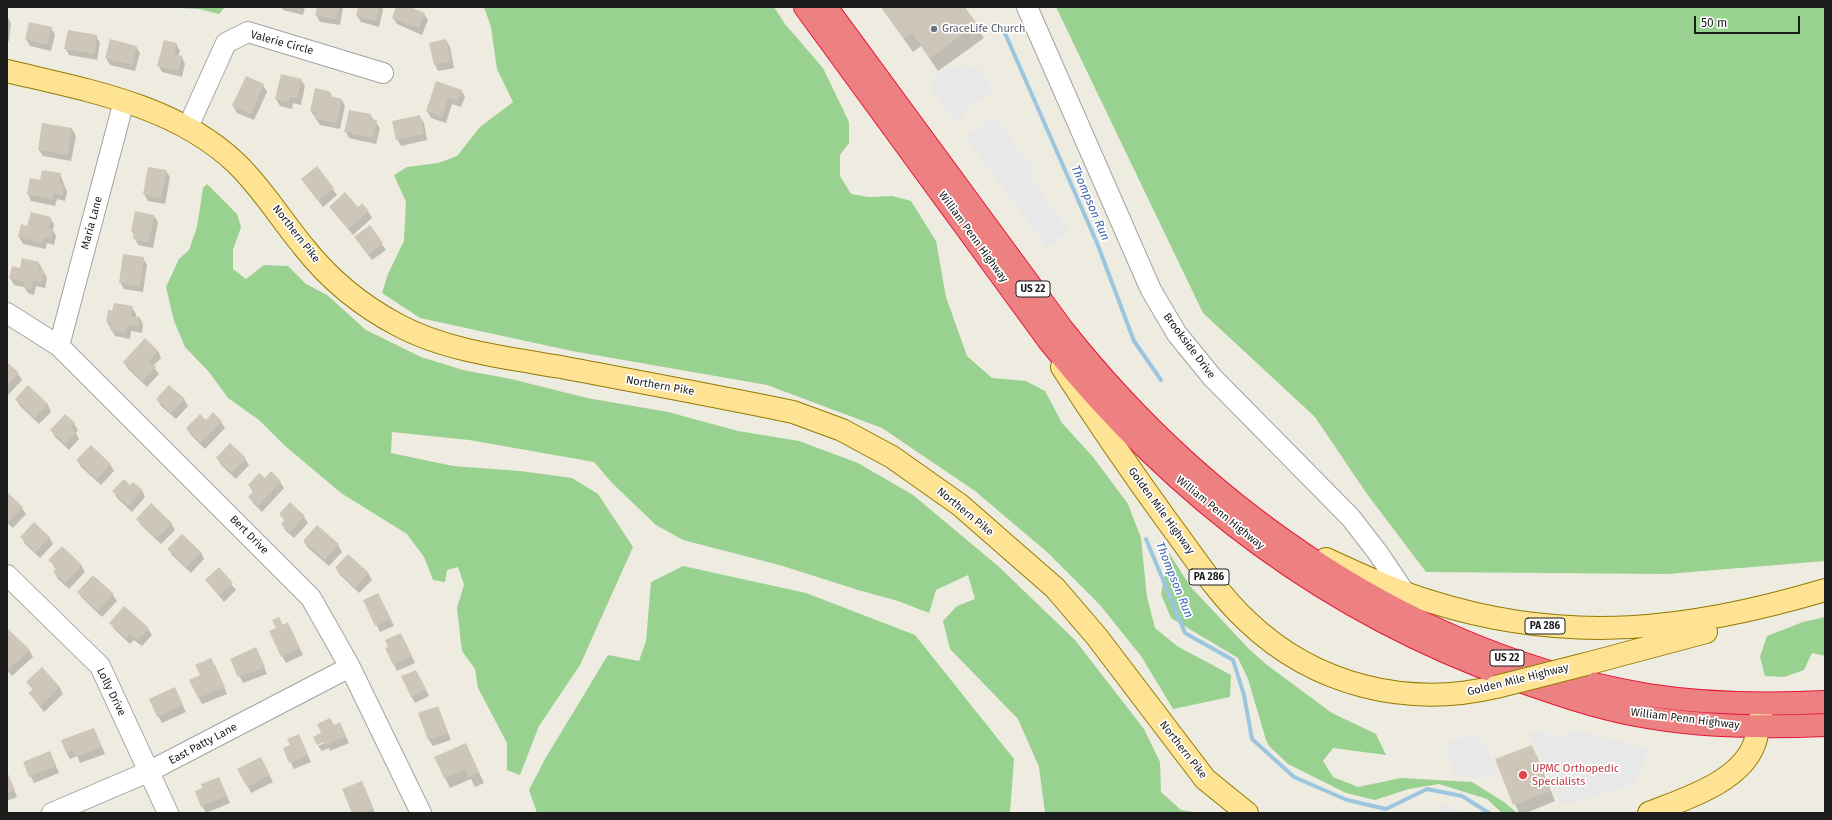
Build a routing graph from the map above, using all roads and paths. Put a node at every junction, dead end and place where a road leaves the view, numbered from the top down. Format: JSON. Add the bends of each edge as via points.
{"nodes":[{"id":1,"x":805,"y":7,"type":"edge"},
{"id":2,"x":826,"y":7,"type":"edge"},
{"id":3,"x":1027,"y":7,"type":"edge"},
{"id":4,"x":7,"y":71,"type":"edge"},
{"id":5,"x":383,"y":73,"type":"dead end"},
{"id":6,"x":124,"y":101,"type":"junction"},
{"id":7,"x":187,"y":129,"type":"junction"},
{"id":8,"x":1024,"y":307,"type":"junction"},
{"id":9,"x":7,"y":313,"type":"edge"},
{"id":10,"x":59,"y":346,"type":"junction"},
{"id":11,"x":1277,"y":537,"type":"junction"},
{"id":12,"x":7,"y":575,"type":"edge"},
{"id":13,"x":1825,"y":590,"type":"edge"},
{"id":14,"x":1405,"y":593,"type":"junction"},
{"id":15,"x":1825,"y":601,"type":"edge"},
{"id":16,"x":350,"y":667,"type":"junction"},
{"id":17,"x":1825,"y":702,"type":"edge"},
{"id":18,"x":1763,"y":704,"type":"junction"},
{"id":19,"x":1825,"y":725,"type":"edge"},
{"id":20,"x":1758,"y":727,"type":"junction"},
{"id":21,"x":148,"y":772,"type":"junction"},
{"id":22,"x":52,"y":813,"type":"edge"},
{"id":23,"x":168,"y":813,"type":"edge"},
{"id":24,"x":421,"y":813,"type":"edge"},
{"id":25,"x":1247,"y":813,"type":"edge"},
{"id":26,"x":1649,"y":813,"type":"edge"}],
"edges":[{"from":1,"to":8,"type":"highway","name":"William Penn Highway","number":"US 22"},
{"from":2,"to":11,"type":"highway","name":"William Penn Highway","number":"US 22","via":[[1086,359],[1139,417],[1188,465]]},
{"from":3,"to":14,"type":"street","name":"Brookside Drive","via":[[1140,268],[1163,311],[1193,355],[1212,377],[1351,518]]},
{"from":4,"to":6,"type":"main road","name":"Northern Pike"},
{"from":5,"to":7,"type":"street","name":"Valerie Circle","via":[[248,32],[226,43]]},
{"from":6,"to":7,"type":"main road","name":"Northern Pike","via":[[168,118]]},
{"from":6,"to":10,"type":"street","name":"Maria Lane"},
{"from":7,"to":25,"type":"main road","name":"Northern Pike","via":[[212,144],[253,181],[325,271],[348,292],[398,326],[429,339],[484,353],[793,412],[842,430],[892,457],[960,505],[1055,588],[1097,637],[1205,779]]},
{"from":8,"to":15,"type":"main road","name":"Golden Mile Highway","number":"PA 286","bridge":true,"via":[[1113,446],[1222,593],[1246,621],[1265,637],[1322,673],[1375,690],[1410,695],[1463,694]]},
{"from":8,"to":20,"type":"highway","name":"William Penn Highway","number":"US 22","via":[[1099,400],[1156,459],[1237,529],[1329,592],[1429,645],[1497,673],[1569,698],[1613,710],[1658,718]]},
{"from":9,"to":10,"type":"street","name":"Bert Drive"},
{"from":10,"to":16,"type":"street","name":"Bert Drive","via":[[311,598]]},
{"from":11,"to":14,"type":"main road","number":"PA 286"},
{"from":11,"to":18,"type":"highway","name":"William Penn Highway","number":"US 22","via":[[1404,614],[1504,657],[1575,680],[1650,695]]},
{"from":12,"to":21,"type":"street","name":"Lolly Drive","via":[[100,666]]},
{"from":13,"to":14,"type":"main road","number":"PA 286","via":[[1721,617],[1653,627],[1605,629],[1561,627],[1502,619],[1462,611]]},
{"from":16,"to":21,"type":"street","name":"East Patty Lane"},
{"from":16,"to":24,"type":"street","name":"Bert Drive"},
{"from":17,"to":18,"type":"highway","name":"William Penn Highway","number":"US 22"},
{"from":18,"to":20,"type":"main road"},
{"from":19,"to":20,"type":"highway","name":"William Penn Highway","number":"US 22"},
{"from":20,"to":26,"type":"main road","via":[[1752,748],[1731,775]]},
{"from":21,"to":22,"type":"street","name":"East Patty Lane"},
{"from":21,"to":23,"type":"street","name":"Lolly Drive"}]}
